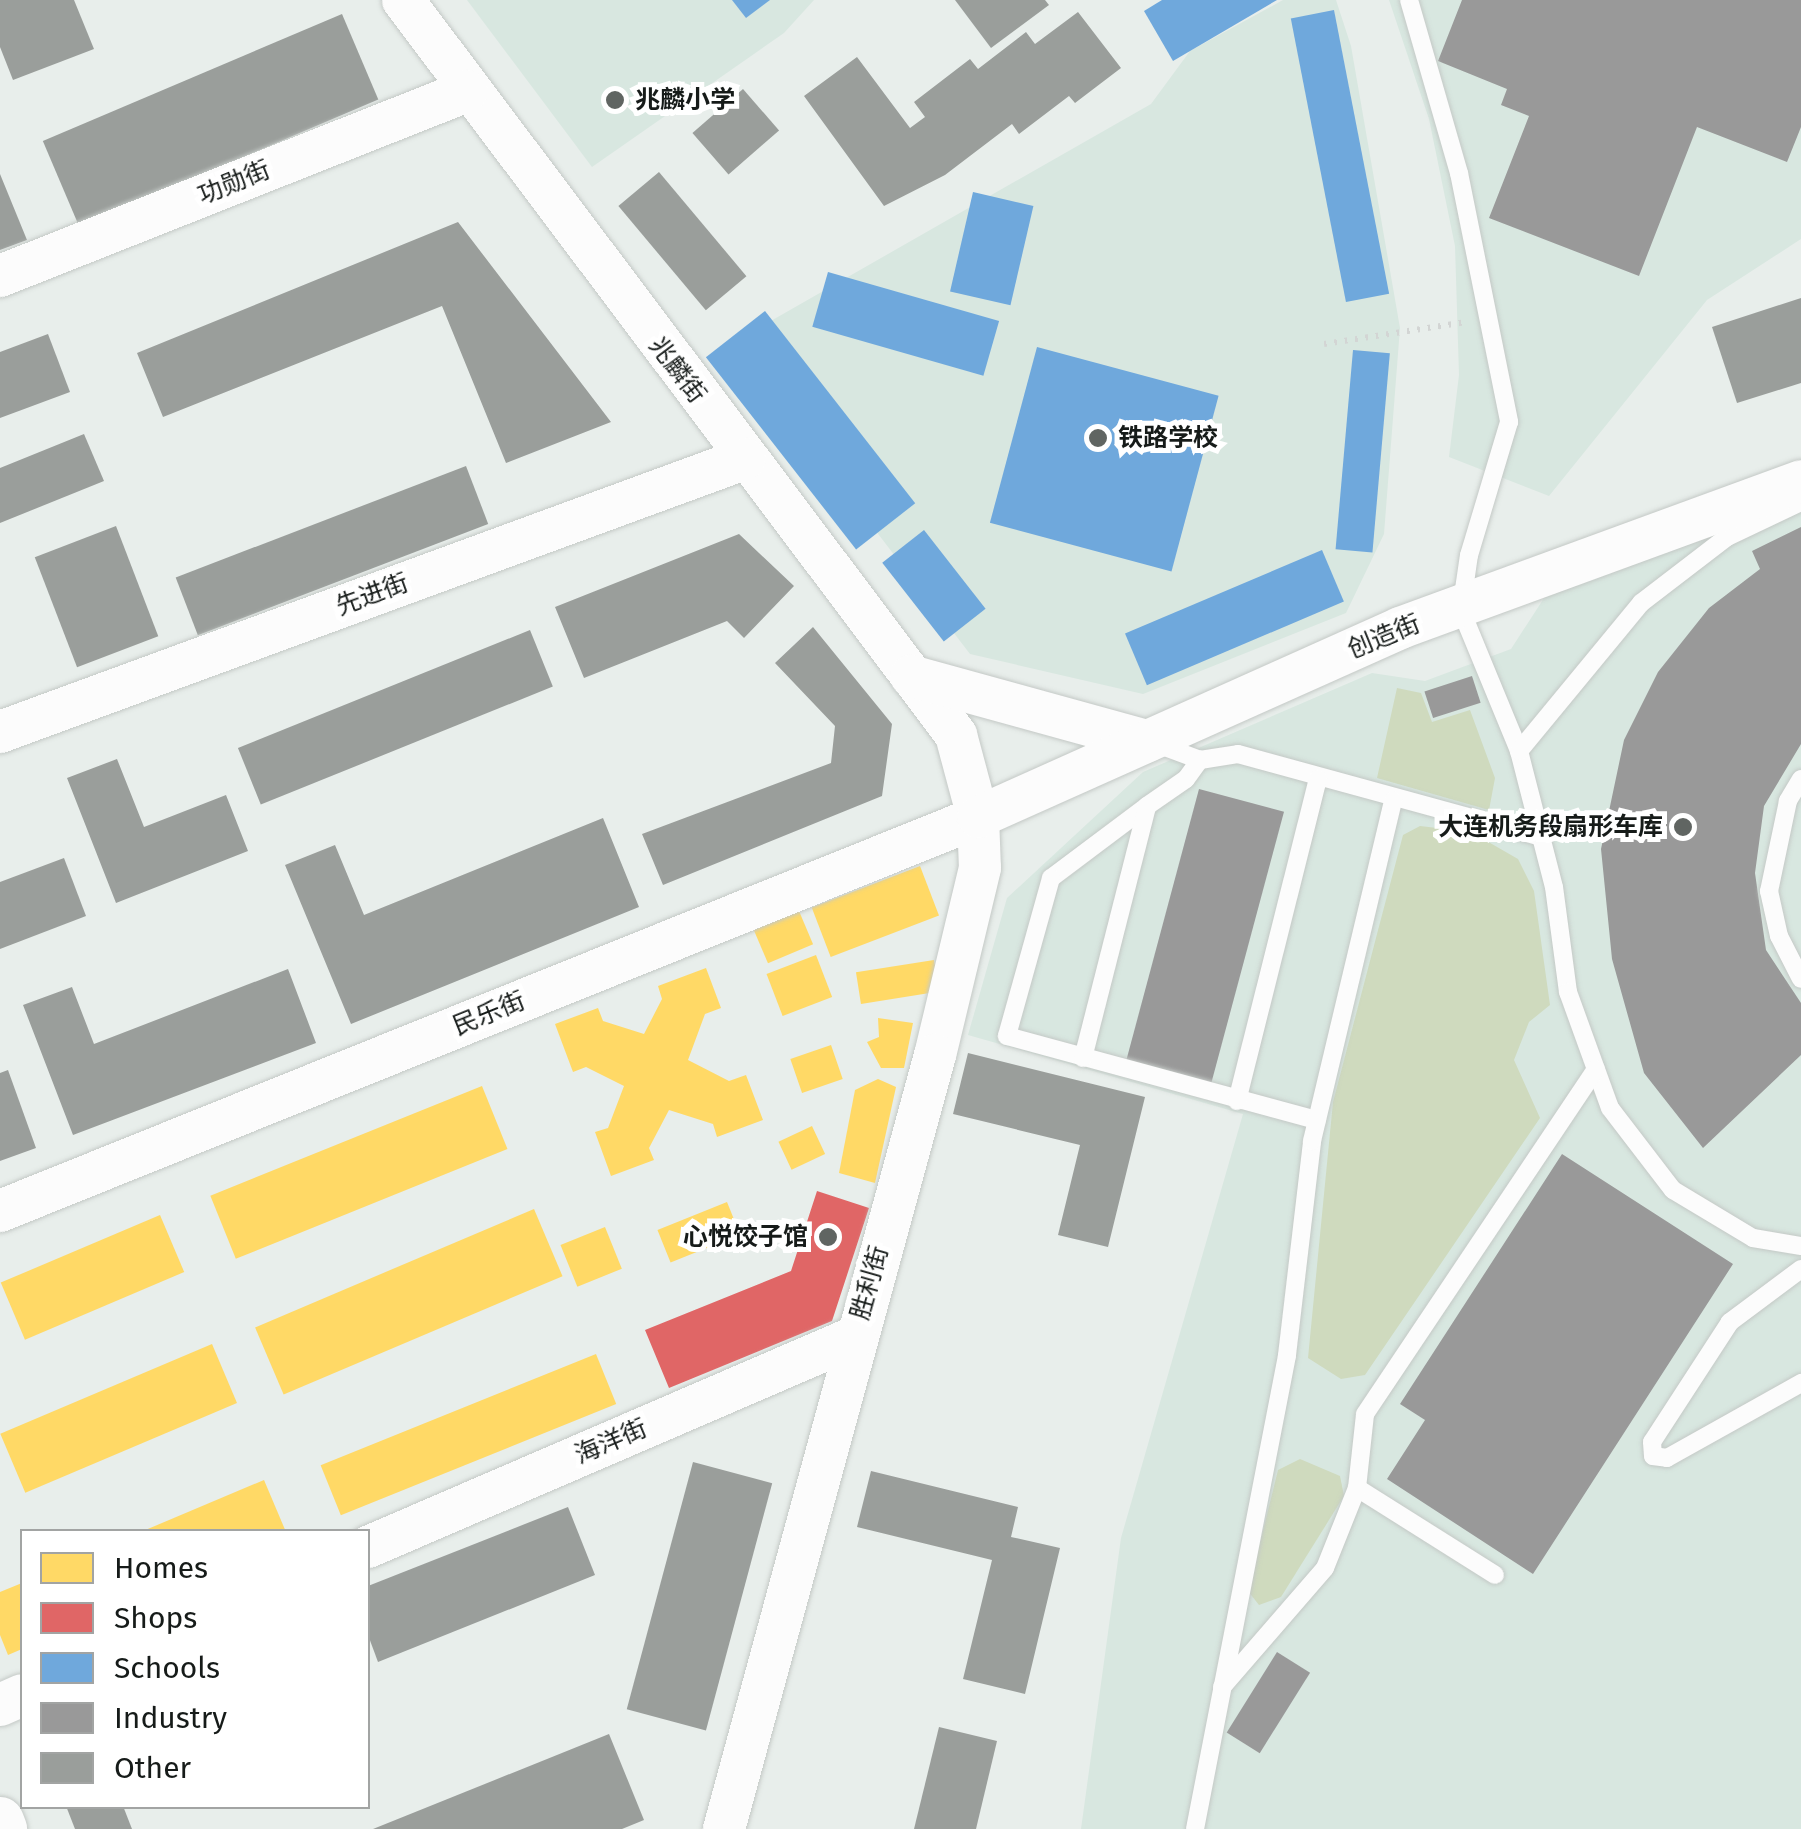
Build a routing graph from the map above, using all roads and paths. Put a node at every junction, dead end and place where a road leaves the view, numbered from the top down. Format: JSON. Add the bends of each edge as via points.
{"nodes":[{"id":1,"x":403,"y":0,"type":"edge"},
{"id":2,"x":1409,"y":0,"type":"edge"},
{"id":3,"x":467,"y":90,"type":"junction"},
{"id":4,"x":0,"y":276,"type":"edge"},
{"id":5,"x":1490,"y":320,"type":"junction"},
{"id":6,"x":1324,"y":344,"type":"dead end"},
{"id":7,"x":744,"y":459,"type":"junction"},
{"id":8,"x":1801,"y":481,"type":"edge"},
{"id":9,"x":1801,"y":502,"type":"edge"},
{"id":10,"x":1461,"y":610,"type":"junction"},
{"id":11,"x":911,"y":676,"type":"junction"},
{"id":12,"x":0,"y":732,"type":"edge"},
{"id":13,"x":956,"y":734,"type":"joint"},
{"id":14,"x":1147,"y":741,"type":"junction"},
{"id":15,"x":1520,"y":751,"type":"junction"},
{"id":16,"x":1200,"y":760,"type":"junction"},
{"id":17,"x":1801,"y":778,"type":"edge"},
{"id":18,"x":1318,"y":779,"type":"junction"},
{"id":19,"x":1393,"y":800,"type":"junction"},
{"id":20,"x":1148,"y":806,"type":"junction"},
{"id":21,"x":978,"y":817,"type":"junction"},
{"id":22,"x":1542,"y":837,"type":"junction"},
{"id":23,"x":1801,"y":978,"type":"edge"},
{"id":24,"x":1083,"y":1058,"type":"junction"},
{"id":25,"x":1596,"y":1068,"type":"junction"},
{"id":26,"x":1237,"y":1101,"type":"junction"},
{"id":27,"x":1317,"y":1120,"type":"junction"},
{"id":28,"x":0,"y":1212,"type":"edge"},
{"id":29,"x":1801,"y":1246,"type":"edge"},
{"id":30,"x":1801,"y":1269,"type":"edge"},
{"id":31,"x":855,"y":1338,"type":"junction"},
{"id":32,"x":1801,"y":1384,"type":"edge"},
{"id":33,"x":1357,"y":1488,"type":"junction"},
{"id":34,"x":370,"y":1546,"type":"edge"},
{"id":35,"x":1495,"y":1575,"type":"dead end"},
{"id":36,"x":1222,"y":1687,"type":"junction"},
{"id":37,"x":0,"y":1820,"type":"edge"},
{"id":38,"x":4,"y":1829,"type":"edge"},
{"id":39,"x":724,"y":1829,"type":"edge"},
{"id":40,"x":1195,"y":1829,"type":"edge"}],
"edges":[{"from":1,"to":3,"type":"street","name":"兆麟街"},
{"from":2,"to":5,"type":"lane","via":[[1426,44]]},
{"from":3,"to":4,"type":"street","name":"功勋街"},
{"from":3,"to":7,"type":"street","name":"兆麟街"},
{"from":5,"to":6,"type":"path","via":[[1418,325]]},
{"from":5,"to":10,"type":"lane","via":[[1509,422],[1469,555]]},
{"from":7,"to":11,"type":"street","name":"兆麟街"},
{"from":7,"to":12,"type":"street","name":"先进街"},
{"from":8,"to":10,"type":"street","name":"创造街"},
{"from":9,"to":15,"type":"lane","via":[[1727,537],[1641,603]]},
{"from":10,"to":14,"type":"street","name":"创造街","via":[[1400,628]]},
{"from":10,"to":15,"type":"lane"},
{"from":11,"to":13,"type":"street","name":"兆麟街"},
{"from":11,"to":14,"type":"street"},
{"from":13,"to":21,"type":"street","name":"胜利街"},
{"from":14,"to":16,"type":"lane"},
{"from":14,"to":21,"type":"street","name":"创造街"},
{"from":15,"to":22,"type":"lane"},
{"from":16,"to":18,"type":"lane","via":[[1238,754]]},
{"from":16,"to":20,"type":"lane"},
{"from":17,"to":23,"type":"lane","via":[[1788,801],[1769,891],[1780,936]]},
{"from":18,"to":19,"type":"lane"},
{"from":18,"to":26,"type":"lane"},
{"from":19,"to":22,"type":"lane"},
{"from":19,"to":27,"type":"lane"},
{"from":20,"to":24,"type":"lane"},
{"from":20,"to":24,"type":"lane","via":[[1052,878],[1007,1036]]},
{"from":21,"to":28,"type":"street","name":"民乐街"},
{"from":21,"to":31,"type":"street","name":"胜利街","via":[[980,868]]},
{"from":22,"to":25,"type":"lane","via":[[1568,992]]},
{"from":24,"to":26,"type":"lane"},
{"from":25,"to":29,"type":"lane","via":[[1610,1108],[1673,1190],[1753,1238]]},
{"from":25,"to":33,"type":"lane","via":[[1365,1414]]},
{"from":26,"to":27,"type":"lane"},
{"from":27,"to":36,"type":"lane","via":[[1287,1356]]},
{"from":30,"to":32,"type":"lane","via":[[1730,1322],[1652,1442],[1652,1456],[1666,1458]]},
{"from":31,"to":34,"type":"street","name":"海洋街"},
{"from":31,"to":39,"type":"street","name":"胜利街"},
{"from":33,"to":35,"type":"lane"},
{"from":33,"to":36,"type":"lane","via":[[1325,1568]]},
{"from":36,"to":40,"type":"lane"},
{"from":37,"to":38,"type":"main road"}]}
